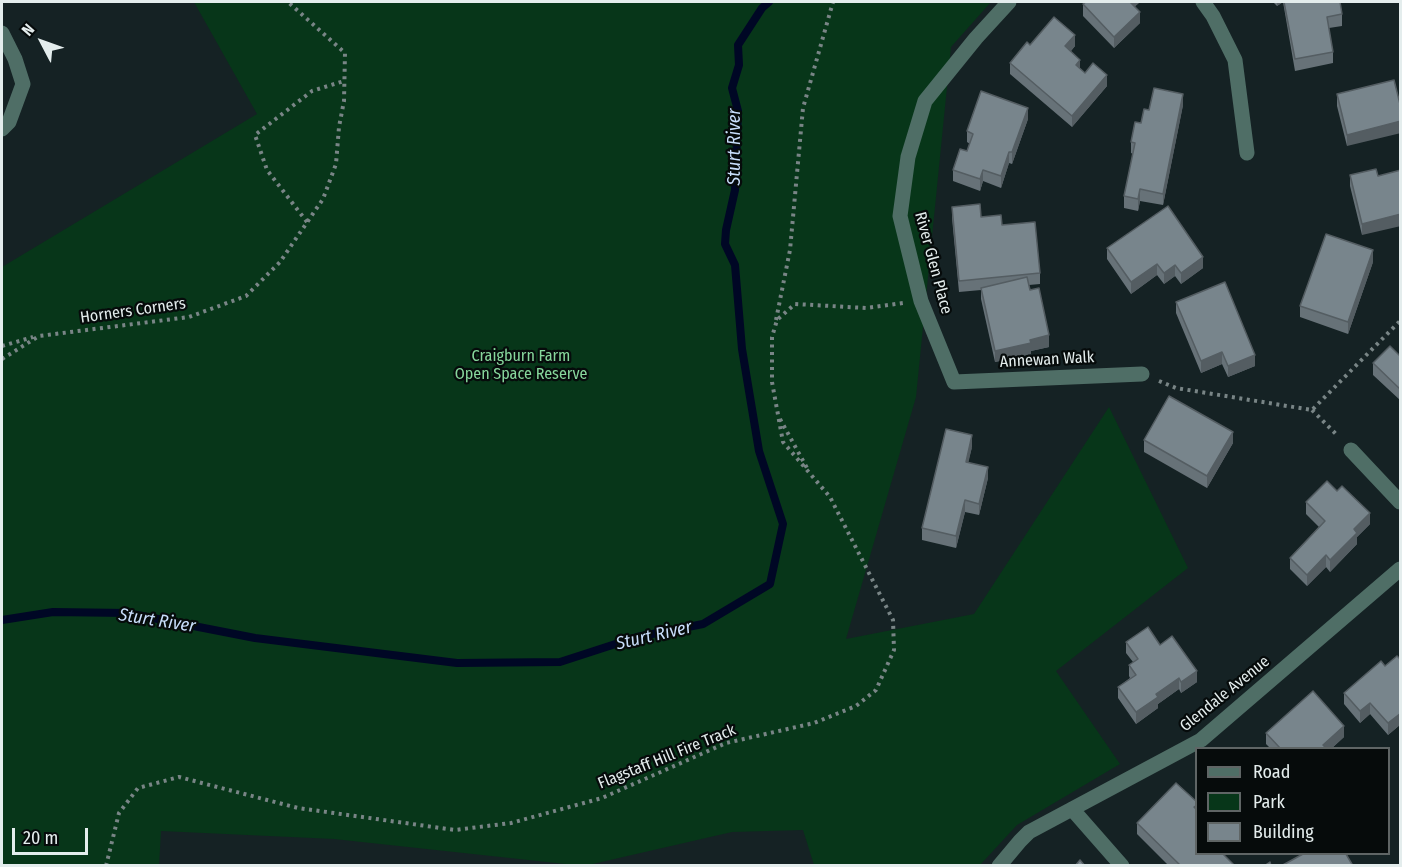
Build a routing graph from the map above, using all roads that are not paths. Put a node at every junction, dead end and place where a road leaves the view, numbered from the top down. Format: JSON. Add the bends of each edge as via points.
{"nodes":[{"id":1,"x":1008,"y":2,"type":"edge"},
{"id":2,"x":1203,"y":2,"type":"edge"},
{"id":3,"x":2,"y":33,"type":"edge"},
{"id":4,"x":2,"y":129,"type":"edge"},
{"id":5,"x":1247,"y":153,"type":"dead end"},
{"id":6,"x":1142,"y":374,"type":"road end"},
{"id":7,"x":954,"y":382,"type":"joint"},
{"id":8,"x":1351,"y":450,"type":"road end"},
{"id":9,"x":1401,"y":502,"type":"edge"},
{"id":10,"x":1401,"y":570,"type":"edge"},
{"id":11,"x":1072,"y":809,"type":"junction"},
{"id":12,"x":999,"y":866,"type":"edge"},
{"id":13,"x":1122,"y":866,"type":"edge"}],
"edges":[{"from":1,"to":7,"type":"street","name":"River Glen Place","via":[[925,101],[908,157],[900,216],[921,301]]},
{"from":2,"to":5,"type":"street","via":[[1234,60]]},
{"from":3,"to":4,"type":"street","via":[[23,84],[9,122]]},
{"from":6,"to":7,"type":"street","name":"Annewan Walk"},
{"from":8,"to":9,"type":"street"},
{"from":10,"to":11,"type":"street","name":"Glendale Avenue","via":[[1201,740]]},
{"from":11,"to":12,"type":"street","name":"Glendale Avenue","via":[[1029,832]]},
{"from":11,"to":13,"type":"street"}]}
